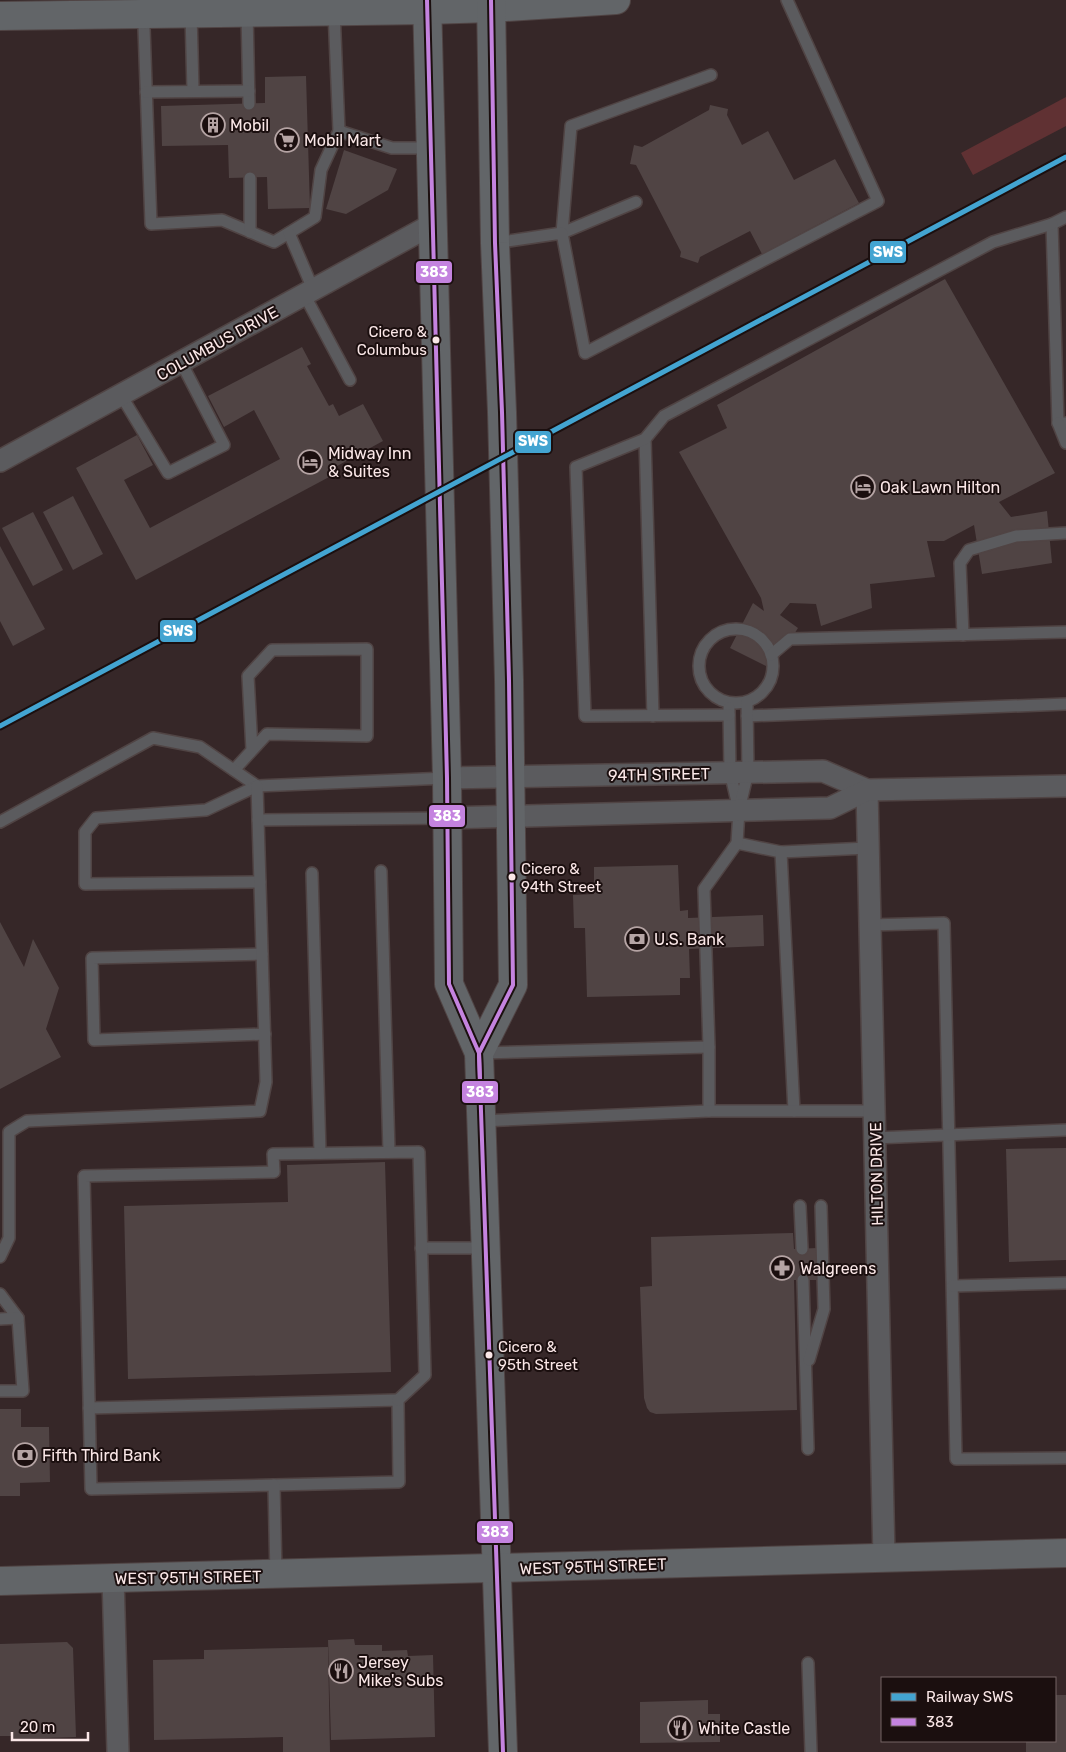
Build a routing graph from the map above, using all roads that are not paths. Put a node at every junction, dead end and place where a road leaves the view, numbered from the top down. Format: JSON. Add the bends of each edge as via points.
{"nodes":[{"id":1,"x":616,"y":0,"type":"edge"},
{"id":2,"x":788,"y":0,"type":"edge"},
{"id":3,"x":492,"y":4,"type":"edge"},
{"id":4,"x":427,"y":5,"type":"edge"},
{"id":5,"x":143,"y":6,"type":"edge"},
{"id":6,"x":74,"y":7,"type":"edge"},
{"id":7,"x":334,"y":11,"type":"junction"},
{"id":8,"x":192,"y":12,"type":"junction"},
{"id":9,"x":247,"y":12,"type":"junction"},
{"id":10,"x":0,"y":16,"type":"edge"},
{"id":11,"x":710,"y":75,"type":"dead end"},
{"id":12,"x":193,"y":91,"type":"junction"},
{"id":13,"x":248,"y":91,"type":"junction"},
{"id":14,"x":146,"y":92,"type":"junction"},
{"id":15,"x":249,"y":104,"type":"dead end"},
{"id":16,"x":339,"y":131,"type":"junction"},
{"id":17,"x":431,"y":148,"type":"junction"},
{"id":18,"x":250,"y":178,"type":"dead end"},
{"id":19,"x":636,"y":202,"type":"dead end"},
{"id":20,"x":1066,"y":217,"type":"edge"},
{"id":21,"x":433,"y":224,"type":"junction"},
{"id":22,"x":1052,"y":224,"type":"junction"},
{"id":23,"x":250,"y":232,"type":"junction"},
{"id":24,"x":289,"y":233,"type":"junction"},
{"id":25,"x":562,"y":233,"type":"junction"},
{"id":26,"x":495,"y":243,"type":"junction"},
{"id":27,"x":309,"y":292,"type":"junction"},
{"id":28,"x":181,"y":362,"type":"junction"},
{"id":29,"x":350,"y":380,"type":"dead end"},
{"id":30,"x":121,"y":395,"type":"junction"},
{"id":31,"x":1062,"y":423,"type":"edge"},
{"id":32,"x":645,"y":439,"type":"junction"},
{"id":33,"x":1066,"y":443,"type":"edge"},
{"id":34,"x":0,"y":461,"type":"edge"},
{"id":35,"x":1066,"y":533,"type":"edge"},
{"id":36,"x":1066,"y":632,"type":"edge"},
{"id":37,"x":962,"y":635,"type":"junction"},
{"id":38,"x":772,"y":655,"type":"junction"},
{"id":39,"x":728,"y":702,"type":"junction"},
{"id":40,"x":747,"y":702,"type":"junction"},
{"id":41,"x":1066,"y":704,"type":"edge"},
{"id":42,"x":729,"y":715,"type":"junction"},
{"id":43,"x":653,"y":716,"type":"junction"},
{"id":44,"x":747,"y":716,"type":"junction"},
{"id":45,"x":252,"y":750,"type":"junction"},
{"id":46,"x":234,"y":770,"type":"junction"},
{"id":47,"x":739,"y":772,"type":"junction"},
{"id":48,"x":510,"y":776,"type":"junction"},
{"id":49,"x":447,"y":778,"type":"junction"},
{"id":50,"x":258,"y":786,"type":"junction"},
{"id":51,"x":1066,"y":786,"type":"edge"},
{"id":52,"x":867,"y":790,"type":"junction"},
{"id":53,"x":739,"y":810,"type":"junction"},
{"id":54,"x":510,"y":816,"type":"junction"},
{"id":55,"x":447,"y":818,"type":"junction"},
{"id":56,"x":258,"y":820,"type":"junction"},
{"id":57,"x":0,"y":822,"type":"edge"},
{"id":58,"x":737,"y":843,"type":"junction"},
{"id":59,"x":868,"y":848,"type":"junction"},
{"id":60,"x":781,"y":852,"type":"junction"},
{"id":61,"x":381,"y":871,"type":"dead end"},
{"id":62,"x":312,"y":873,"type":"dead end"},
{"id":63,"x":260,"y":882,"type":"junction"},
{"id":64,"x":870,"y":925,"type":"junction"},
{"id":65,"x":262,"y":954,"type":"junction"},
{"id":66,"x":264,"y":1034,"type":"junction"},
{"id":67,"x":709,"y":1047,"type":"junction"},
{"id":68,"x":479,"y":1053,"type":"junction"},
{"id":69,"x":709,"y":1110,"type":"junction"},
{"id":70,"x":794,"y":1111,"type":"junction"},
{"id":71,"x":874,"y":1111,"type":"junction"},
{"id":72,"x":481,"y":1121,"type":"junction"},
{"id":73,"x":1066,"y":1130,"type":"edge"},
{"id":74,"x":950,"y":1135,"type":"junction"},
{"id":75,"x":875,"y":1138,"type":"junction"},
{"id":76,"x":389,"y":1152,"type":"junction"},
{"id":77,"x":320,"y":1153,"type":"junction"},
{"id":78,"x":800,"y":1206,"type":"dead end"},
{"id":79,"x":821,"y":1206,"type":"dead end"},
{"id":80,"x":4,"y":1215,"type":"edge"},
{"id":81,"x":422,"y":1248,"type":"junction"},
{"id":82,"x":486,"y":1248,"type":"junction"},
{"id":83,"x":802,"y":1248,"type":"dead end"},
{"id":84,"x":0,"y":1257,"type":"edge"},
{"id":85,"x":803,"y":1280,"type":"dead end"},
{"id":86,"x":1066,"y":1283,"type":"edge"},
{"id":87,"x":953,"y":1286,"type":"junction"},
{"id":88,"x":0,"y":1294,"type":"edge"},
{"id":89,"x":18,"y":1318,"type":"junction"},
{"id":90,"x":0,"y":1319,"type":"edge"},
{"id":91,"x":806,"y":1371,"type":"junction"},
{"id":92,"x":0,"y":1391,"type":"edge"},
{"id":93,"x":398,"y":1400,"type":"junction"},
{"id":94,"x":89,"y":1408,"type":"junction"},
{"id":95,"x":808,"y":1449,"type":"dead end"},
{"id":96,"x":1066,"y":1458,"type":"edge"},
{"id":97,"x":274,"y":1485,"type":"junction"},
{"id":98,"x":1066,"y":1553,"type":"edge"},
{"id":99,"x":884,"y":1558,"type":"junction"},
{"id":100,"x":498,"y":1569,"type":"junction"},
{"id":101,"x":276,"y":1575,"type":"junction"},
{"id":102,"x":113,"y":1578,"type":"junction"},
{"id":103,"x":0,"y":1581,"type":"edge"},
{"id":104,"x":808,"y":1663,"type":"dead end"},
{"id":105,"x":118,"y":1752,"type":"edge"},
{"id":106,"x":503,"y":1752,"type":"edge"},
{"id":107,"x":811,"y":1752,"type":"edge"}],
"edges":[{"from":1,"to":3,"type":"main road"},
{"from":2,"to":25,"type":"lane","via":[[878,201],[585,352]]},
{"from":3,"to":4,"type":"main road"},
{"from":3,"to":26,"type":"main road"},
{"from":4,"to":7,"type":"main road"},
{"from":4,"to":17,"type":"main road"},
{"from":5,"to":6,"type":"main road"},
{"from":5,"to":8,"type":"main road"},
{"from":5,"to":14,"type":"lane"},
{"from":6,"to":10,"type":"main road"},
{"from":7,"to":9,"type":"main road"},
{"from":7,"to":16,"type":"lane"},
{"from":8,"to":9,"type":"main road"},
{"from":8,"to":12,"type":"lane"},
{"from":9,"to":13,"type":"lane"},
{"from":11,"to":25,"type":"lane","via":[[571,126]]},
{"from":12,"to":13,"type":"lane"},
{"from":12,"to":14,"type":"lane"},
{"from":13,"to":15,"type":"lane"},
{"from":14,"to":23,"type":"lane","via":[[151,224],[222,220]]},
{"from":16,"to":17,"type":"lane","via":[[392,148]]},
{"from":16,"to":24,"type":"lane","via":[[321,170],[315,217]]},
{"from":17,"to":21,"type":"main road"},
{"from":18,"to":23,"type":"lane"},
{"from":19,"to":25,"type":"lane"},
{"from":20,"to":22,"type":"lane"},
{"from":21,"to":27,"type":"street","name":"COLUMBUS DRIVE"},
{"from":21,"to":49,"type":"main road"},
{"from":22,"to":31,"type":"lane"},
{"from":22,"to":32,"type":"lane","via":[[993,242],[690,402],[664,416]]},
{"from":23,"to":24,"type":"lane","via":[[274,242]]},
{"from":24,"to":27,"type":"lane"},
{"from":25,"to":26,"type":"lane"},
{"from":26,"to":48,"type":"main road"},
{"from":27,"to":28,"type":"street","name":"COLUMBUS DRIVE"},
{"from":27,"to":29,"type":"lane"},
{"from":28,"to":30,"type":"street","name":"COLUMBUS DRIVE"},
{"from":28,"to":30,"type":"lane","via":[[224,445],[168,474]]},
{"from":30,"to":34,"type":"street","name":"COLUMBUS DRIVE"},
{"from":31,"to":33,"type":"lane"},
{"from":32,"to":43,"type":"lane"},
{"from":32,"to":43,"type":"lane","via":[[576,467],[576,477],[585,716]]},
{"from":35,"to":37,"type":"lane","via":[[1016,536],[969,550],[960,563]]},
{"from":36,"to":37,"type":"lane"},
{"from":37,"to":38,"type":"lane","via":[[790,639]]},
{"from":38,"to":39,"type":"lane","via":[[758,637],[737,629],[725,631],[706,644],[701,654],[700,677],[713,696]]},
{"from":38,"to":40,"type":"lane","via":[[772,673],[766,688]]},
{"from":39,"to":40,"type":"lane"},
{"from":39,"to":42,"type":"lane"},
{"from":40,"to":44,"type":"lane"},
{"from":41,"to":44,"type":"lane"},
{"from":42,"to":43,"type":"lane"},
{"from":42,"to":47,"type":"lane"},
{"from":44,"to":47,"type":"lane"},
{"from":45,"to":45,"type":"lane","via":[[267,734],[367,736],[367,648],[272,650],[248,676]]},
{"from":45,"to":46,"type":"lane"},
{"from":46,"to":50,"type":"lane"},
{"from":46,"to":57,"type":"lane","via":[[200,747],[154,738]]},
{"from":47,"to":48,"type":"street","name":"94TH STREET"},
{"from":47,"to":52,"type":"street","name":"94TH STREET","via":[[824,771]]},
{"from":47,"to":53,"type":"lane"},
{"from":47,"to":53,"type":"lane"},
{"from":48,"to":49,"type":"street","name":"94TH STREET"},
{"from":48,"to":54,"type":"main road"},
{"from":49,"to":50,"type":"lane"},
{"from":49,"to":55,"type":"main road"},
{"from":50,"to":56,"type":"lane"},
{"from":50,"to":63,"type":"lane","via":[[206,810],[96,818],[85,832],[85,884]]},
{"from":51,"to":52,"type":"street","name":"94TH STREET"},
{"from":52,"to":53,"type":"street","name":"94TH STREET","via":[[830,808]]},
{"from":52,"to":59,"type":"street","name":"HILTON DRIVE"},
{"from":53,"to":54,"type":"street","name":"94TH STREET"},
{"from":53,"to":58,"type":"lane"},
{"from":54,"to":55,"type":"street","name":"94TH STREET"},
{"from":54,"to":68,"type":"main road","via":[[513,985]]},
{"from":55,"to":56,"type":"lane"},
{"from":55,"to":68,"type":"main road","via":[[449,984]]},
{"from":56,"to":63,"type":"lane"},
{"from":58,"to":60,"type":"lane"},
{"from":58,"to":67,"type":"lane","via":[[704,889]]},
{"from":59,"to":60,"type":"lane"},
{"from":59,"to":64,"type":"street","name":"HILTON DRIVE"},
{"from":60,"to":70,"type":"lane"},
{"from":61,"to":76,"type":"lane"},
{"from":62,"to":77,"type":"lane"},
{"from":63,"to":65,"type":"lane"},
{"from":64,"to":71,"type":"street","name":"HILTON DRIVE"},
{"from":64,"to":74,"type":"lane","via":[[944,923]]},
{"from":65,"to":66,"type":"lane"},
{"from":65,"to":66,"type":"lane","via":[[92,958],[94,1040]]},
{"from":66,"to":80,"type":"lane","via":[[266,1082],[260,1110],[26,1121],[9,1132]]},
{"from":67,"to":68,"type":"lane"},
{"from":67,"to":69,"type":"lane"},
{"from":68,"to":72,"type":"main road"},
{"from":69,"to":70,"type":"lane"},
{"from":69,"to":72,"type":"lane"},
{"from":70,"to":71,"type":"lane"},
{"from":71,"to":75,"type":"street","name":"HILTON DRIVE"},
{"from":72,"to":82,"type":"main road"},
{"from":73,"to":74,"type":"lane"},
{"from":74,"to":75,"type":"lane"},
{"from":74,"to":87,"type":"lane"},
{"from":75,"to":99,"type":"street","name":"HILTON DRIVE"},
{"from":76,"to":77,"type":"lane"},
{"from":76,"to":81,"type":"lane","via":[[419,1152]]},
{"from":77,"to":94,"type":"lane","via":[[273,1154],[274,1172],[84,1176]]},
{"from":78,"to":83,"type":"lane"},
{"from":79,"to":91,"type":"lane","via":[[824,1308]]},
{"from":80,"to":84,"type":"lane","via":[[9,1238]]},
{"from":81,"to":82,"type":"lane"},
{"from":81,"to":93,"type":"lane","via":[[425,1375]]},
{"from":82,"to":100,"type":"main road"},
{"from":85,"to":91,"type":"lane"},
{"from":86,"to":87,"type":"lane"},
{"from":87,"to":96,"type":"lane","via":[[956,1459]]},
{"from":88,"to":89,"type":"lane"},
{"from":89,"to":90,"type":"lane"},
{"from":89,"to":92,"type":"lane","via":[[23,1391]]},
{"from":91,"to":95,"type":"lane"},
{"from":93,"to":94,"type":"lane"},
{"from":93,"to":97,"type":"lane","via":[[400,1482]]},
{"from":94,"to":97,"type":"lane","via":[[91,1489]]},
{"from":97,"to":101,"type":"lane"},
{"from":98,"to":99,"type":"main road","name":"WEST 95TH STREET"},
{"from":99,"to":100,"type":"main road","name":"WEST 95TH STREET"},
{"from":100,"to":101,"type":"main road","name":"WEST 95TH STREET"},
{"from":100,"to":106,"type":"main road"},
{"from":101,"to":102,"type":"main road","name":"WEST 95TH STREET"},
{"from":102,"to":103,"type":"main road","name":"WEST 95TH STREET"},
{"from":102,"to":105,"type":"street"},
{"from":104,"to":107,"type":"lane"}]}
